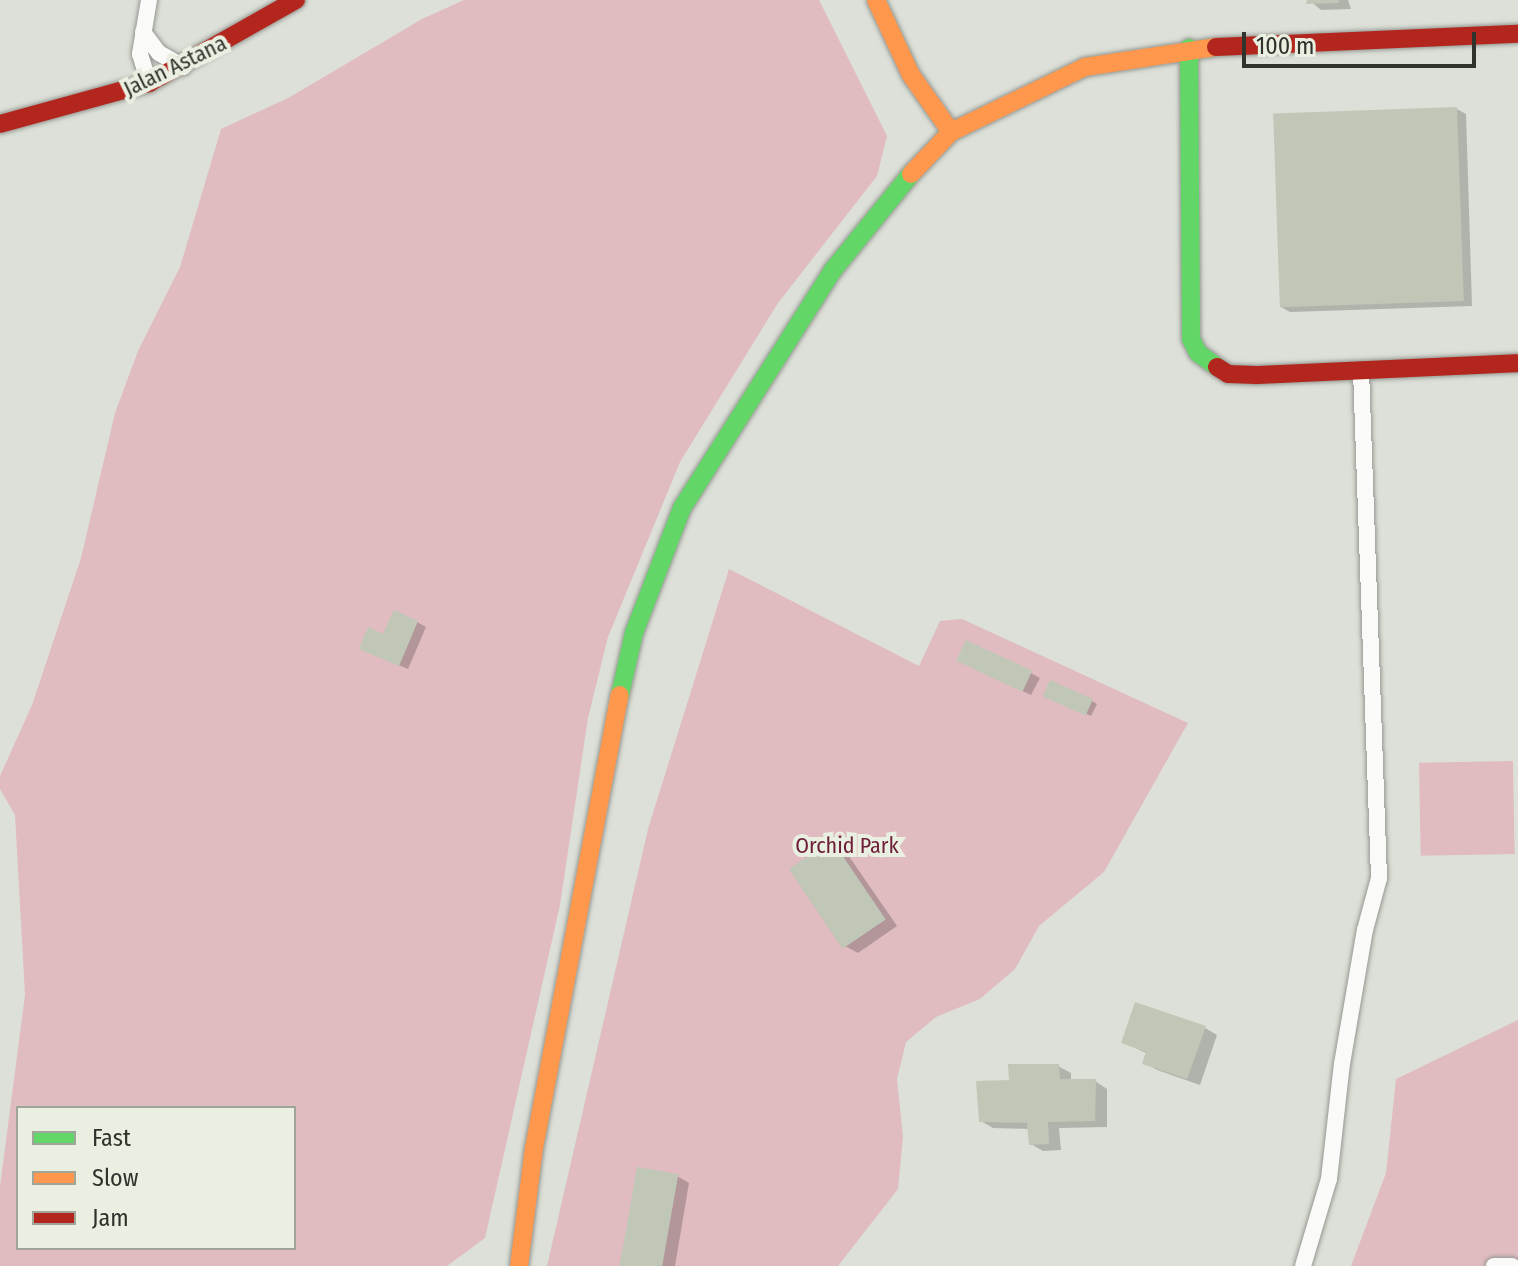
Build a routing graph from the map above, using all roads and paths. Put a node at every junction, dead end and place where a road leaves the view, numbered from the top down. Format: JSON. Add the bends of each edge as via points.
{"nodes":[{"id":1,"x":149,"y":0,"type":"edge"},
{"id":2,"x":296,"y":0,"type":"edge"},
{"id":3,"x":876,"y":0,"type":"edge"},
{"id":4,"x":143,"y":32,"type":"junction"},
{"id":5,"x":1518,"y":34,"type":"edge"},
{"id":6,"x":1189,"y":48,"type":"junction"},
{"id":7,"x":183,"y":67,"type":"junction"},
{"id":8,"x":149,"y":83,"type":"junction"},
{"id":9,"x":0,"y":124,"type":"edge"},
{"id":10,"x":951,"y":132,"type":"junction"},
{"id":11,"x":1518,"y":363,"type":"edge"},
{"id":12,"x":1361,"y":370,"type":"junction"},
{"id":13,"x":527,"y":1237,"type":"junction"},
{"id":14,"x":519,"y":1266,"type":"edge"},
{"id":15,"x":529,"y":1266,"type":"edge"},
{"id":16,"x":1303,"y":1266,"type":"edge"},
{"id":17,"x":1494,"y":1266,"type":"edge"},
{"id":18,"x":1512,"y":1266,"type":"edge"}],
"edges":[{"from":1,"to":4,"type":"street"},
{"from":2,"to":7,"type":"street","name":"Jalan Astana"},
{"from":3,"to":10,"type":"street","via":[[911,75]]},
{"from":4,"to":7,"type":"street","via":[[159,53]]},
{"from":4,"to":8,"type":"street","via":[[141,62]]},
{"from":5,"to":6,"type":"street"},
{"from":6,"to":10,"type":"street","via":[[1085,67]]},
{"from":6,"to":12,"type":"street","via":[[1191,339],[1198,353],[1228,374]]},
{"from":7,"to":8,"type":"street","name":"Jalan Astana"},
{"from":8,"to":9,"type":"street","name":"Jalan Astana"},
{"from":10,"to":13,"type":"street","via":[[919,162],[833,270],[682,508],[657,567],[634,633],[598,795],[534,1148]]},
{"from":11,"to":12,"type":"street"},
{"from":12,"to":16,"type":"street","via":[[1379,878],[1352,1004],[1329,1179]]},
{"from":13,"to":14,"type":"street"},
{"from":13,"to":15,"type":"street"},
{"from":17,"to":18,"type":"street"}]}
